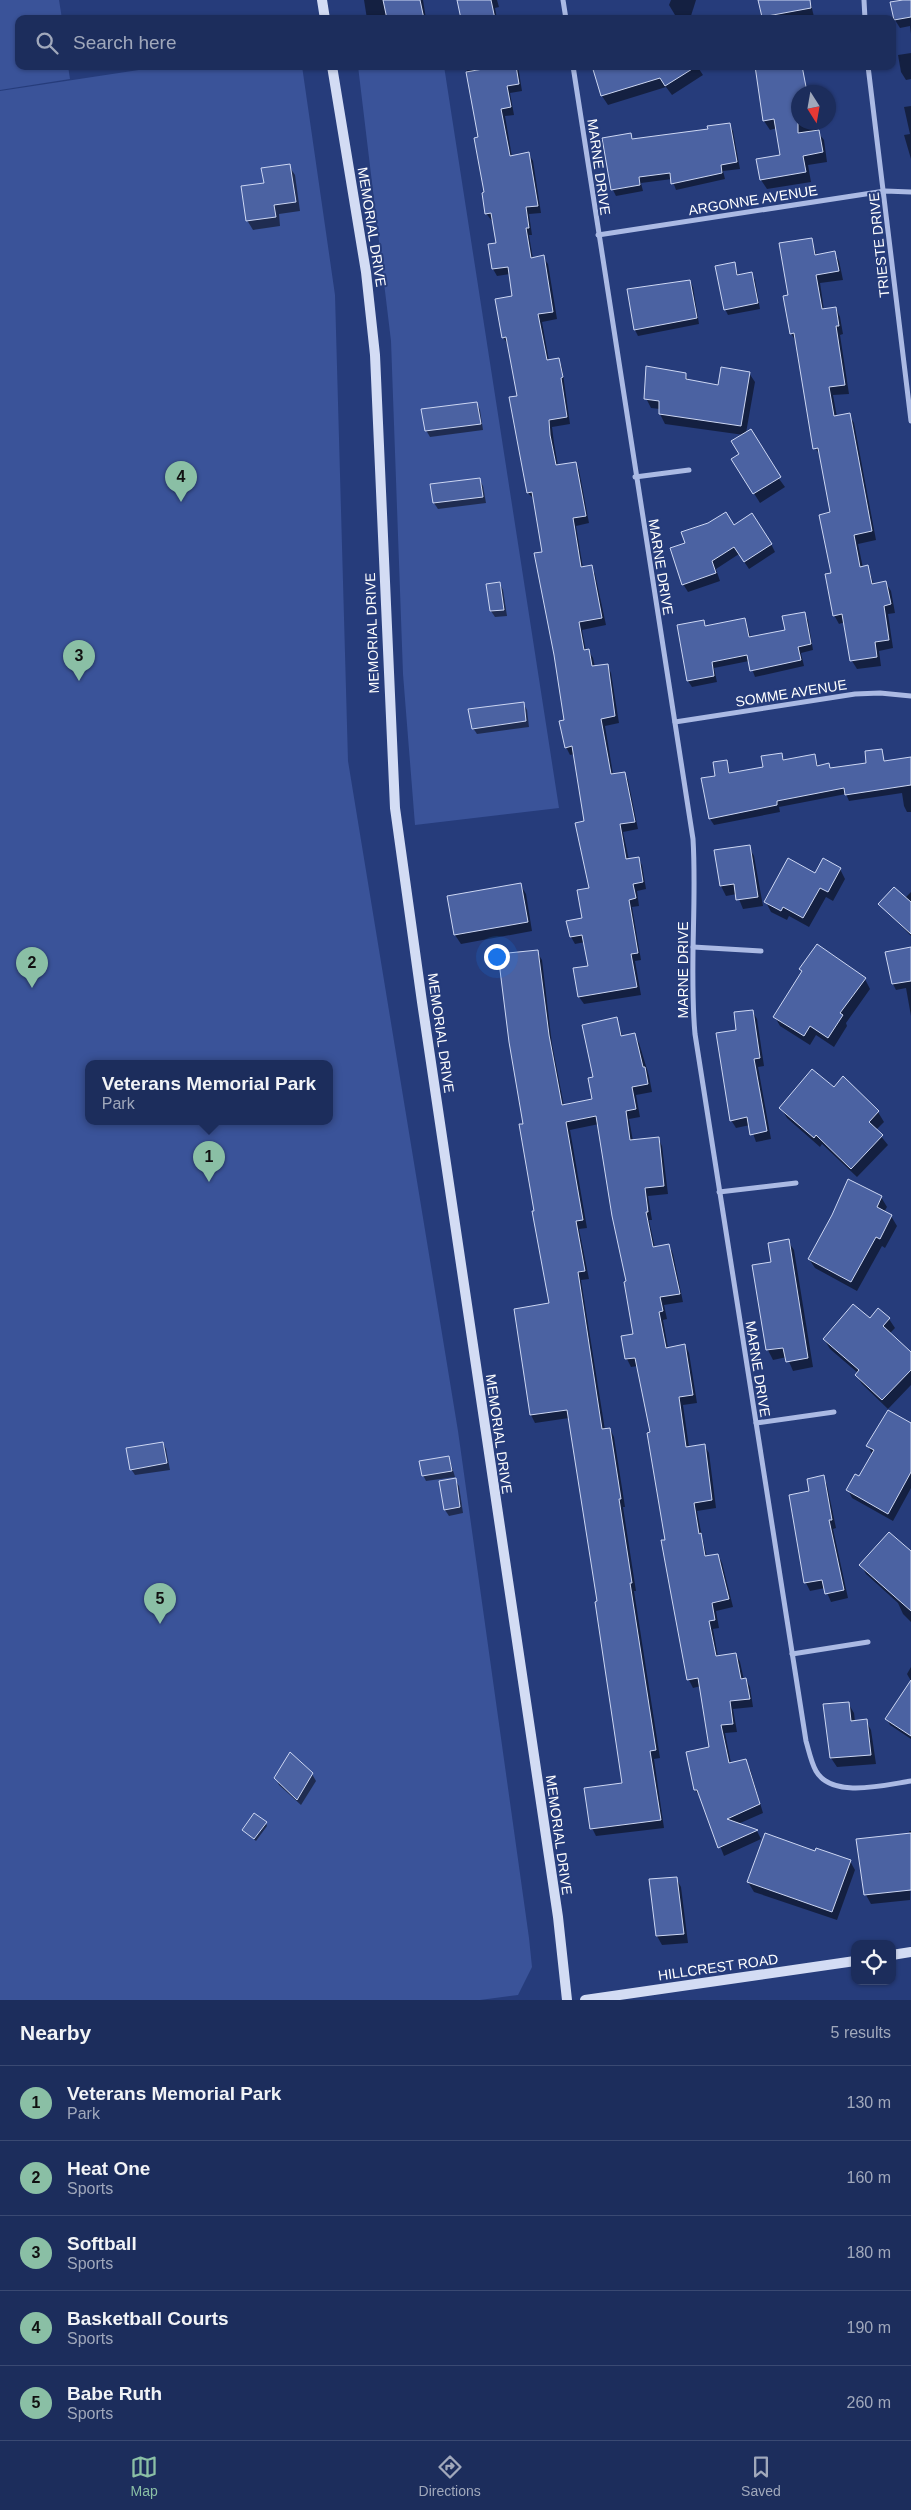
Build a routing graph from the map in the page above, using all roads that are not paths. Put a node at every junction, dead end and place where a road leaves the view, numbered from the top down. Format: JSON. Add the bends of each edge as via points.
{"nodes":[{"id":1,"x":322,"y":0,"type":"edge"},
{"id":2,"x":563,"y":0,"type":"edge"},
{"id":3,"x":864,"y":0,"type":"edge"},
{"id":4,"x":324,"y":15,"type":"edge"},
{"id":5,"x":565,"y":15,"type":"edge"},
{"id":6,"x":865,"y":15,"type":"edge"},
{"id":7,"x":333,"y":70,"type":"edge"},
{"id":8,"x":574,"y":70,"type":"edge"},
{"id":9,"x":868,"y":70,"type":"edge"},
{"id":10,"x":885,"y":191,"type":"junction"},
{"id":11,"x":911,"y":192,"type":"edge"},
{"id":12,"x":598,"y":235,"type":"junction"},
{"id":13,"x":911,"y":421,"type":"edge"},
{"id":14,"x":689,"y":470,"type":"dead end"},
{"id":15,"x":636,"y":477,"type":"junction"},
{"id":16,"x":911,"y":696,"type":"edge"},
{"id":17,"x":676,"y":722,"type":"junction"},
{"id":18,"x":693,"y":947,"type":"junction"},
{"id":19,"x":761,"y":951,"type":"dead end"},
{"id":20,"x":796,"y":1183,"type":"dead end"},
{"id":21,"x":719,"y":1192,"type":"junction"},
{"id":22,"x":834,"y":1412,"type":"dead end"},
{"id":23,"x":756,"y":1423,"type":"junction"},
{"id":24,"x":868,"y":1642,"type":"dead end"},
{"id":25,"x":792,"y":1654,"type":"junction"},
{"id":26,"x":911,"y":1781,"type":"edge"},
{"id":27,"x":911,"y":1952,"type":"edge"},
{"id":28,"x":896,"y":1954,"type":"edge"},
{"id":29,"x":851,"y":1962,"type":"edge"},
{"id":30,"x":567,"y":2000,"type":"edge"},
{"id":31,"x":586,"y":2000,"type":"edge"}],
"edges":[{"from":1,"to":4,"type":"street"},
{"from":2,"to":5,"type":"street"},
{"from":3,"to":6,"type":"street"},
{"from":7,"to":30,"type":"street","name":"MEMORIAL DRIVE","via":[[366,272],[375,356],[395,808],[558,1917]]},
{"from":8,"to":12,"type":"street","name":"MARNE DRIVE"},
{"from":9,"to":10,"type":"street","name":"TRIESTE DRIVE"},
{"from":10,"to":11,"type":"street","name":"ARGONNE AVENUE"},
{"from":10,"to":12,"type":"street","name":"ARGONNE AVENUE"},
{"from":10,"to":13,"type":"street","name":"TRIESTE DRIVE"},
{"from":12,"to":15,"type":"street","name":"MARNE DRIVE"},
{"from":14,"to":15,"type":"street"},
{"from":15,"to":17,"type":"street","name":"MARNE DRIVE"},
{"from":16,"to":17,"type":"street","name":"SOMME AVENUE","via":[[855,694]]},
{"from":17,"to":18,"type":"street","name":"MARNE DRIVE","via":[[693,838]]},
{"from":18,"to":19,"type":"street"},
{"from":18,"to":21,"type":"street","name":"MARNE DRIVE","via":[[695,1034]]},
{"from":20,"to":21,"type":"street"},
{"from":21,"to":23,"type":"street","name":"MARNE DRIVE"},
{"from":22,"to":23,"type":"street"},
{"from":23,"to":25,"type":"street","name":"MARNE DRIVE"},
{"from":24,"to":25,"type":"street"},
{"from":25,"to":26,"type":"street","name":"MARNE DRIVE","via":[[806,1742],[816,1773],[829,1784],[852,1788]]},
{"from":27,"to":28,"type":"street"},
{"from":29,"to":31,"type":"street","name":"HILLCREST ROAD"}]}
